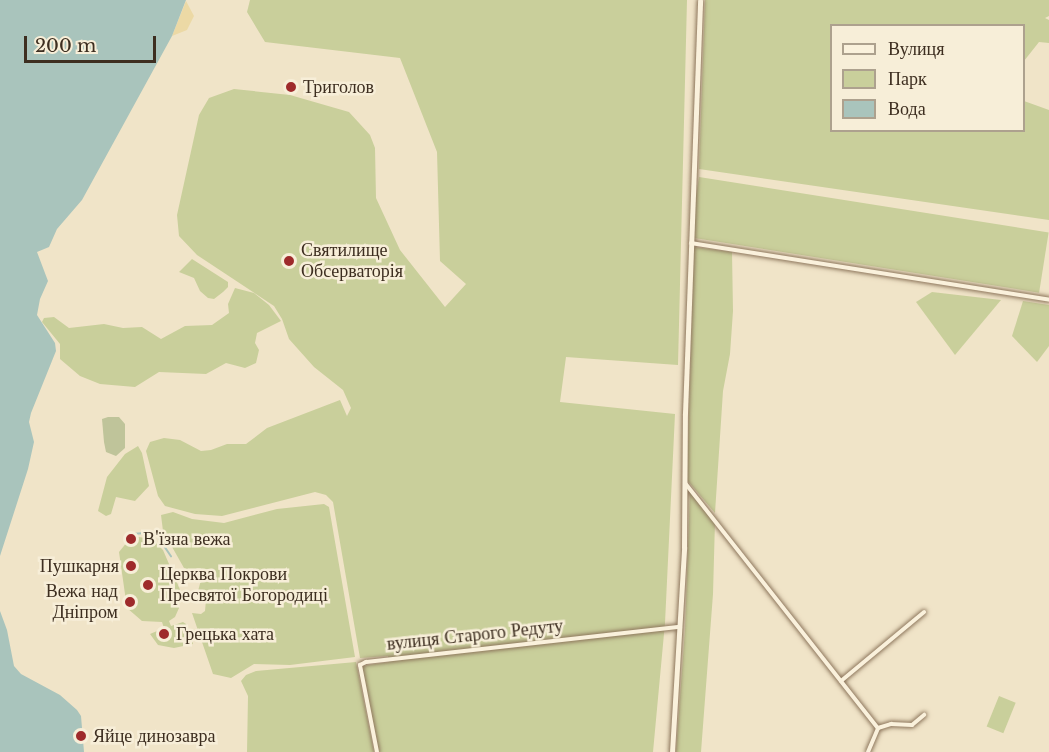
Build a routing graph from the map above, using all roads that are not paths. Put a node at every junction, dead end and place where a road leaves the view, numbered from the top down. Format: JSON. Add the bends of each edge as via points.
{"nodes":[{"id":1,"x":700,"y":0,"type":"edge"},
{"id":2,"x":691,"y":243,"type":"junction"},
{"id":3,"x":1049,"y":300,"type":"edge"},
{"id":4,"x":684,"y":482,"type":"junction"},
{"id":5,"x":924,"y":612,"type":"dead end"},
{"id":6,"x":681,"y":627,"type":"junction"},
{"id":7,"x":841,"y":681,"type":"junction"},
{"id":8,"x":924,"y":716,"type":"dead end"},
{"id":9,"x":878,"y":728,"type":"junction"},
{"id":10,"x":377,"y":752,"type":"edge"},
{"id":11,"x":672,"y":752,"type":"edge"},
{"id":12,"x":868,"y":752,"type":"edge"}],
"edges":[{"from":1,"to":2,"type":"main road"},
{"from":2,"to":3,"type":"street"},
{"from":2,"to":4,"type":"main road"},
{"from":4,"to":6,"type":"main road"},
{"from":4,"to":7,"type":"street"},
{"from":5,"to":7,"type":"street"},
{"from":6,"to":10,"type":"street","name":"вулиця Старого Редуту","via":[[366,662],[360,665]]},
{"from":6,"to":11,"type":"main road"},
{"from":7,"to":9,"type":"street"},
{"from":8,"to":9,"type":"street","via":[[912,725]]},
{"from":9,"to":12,"type":"street"}]}
